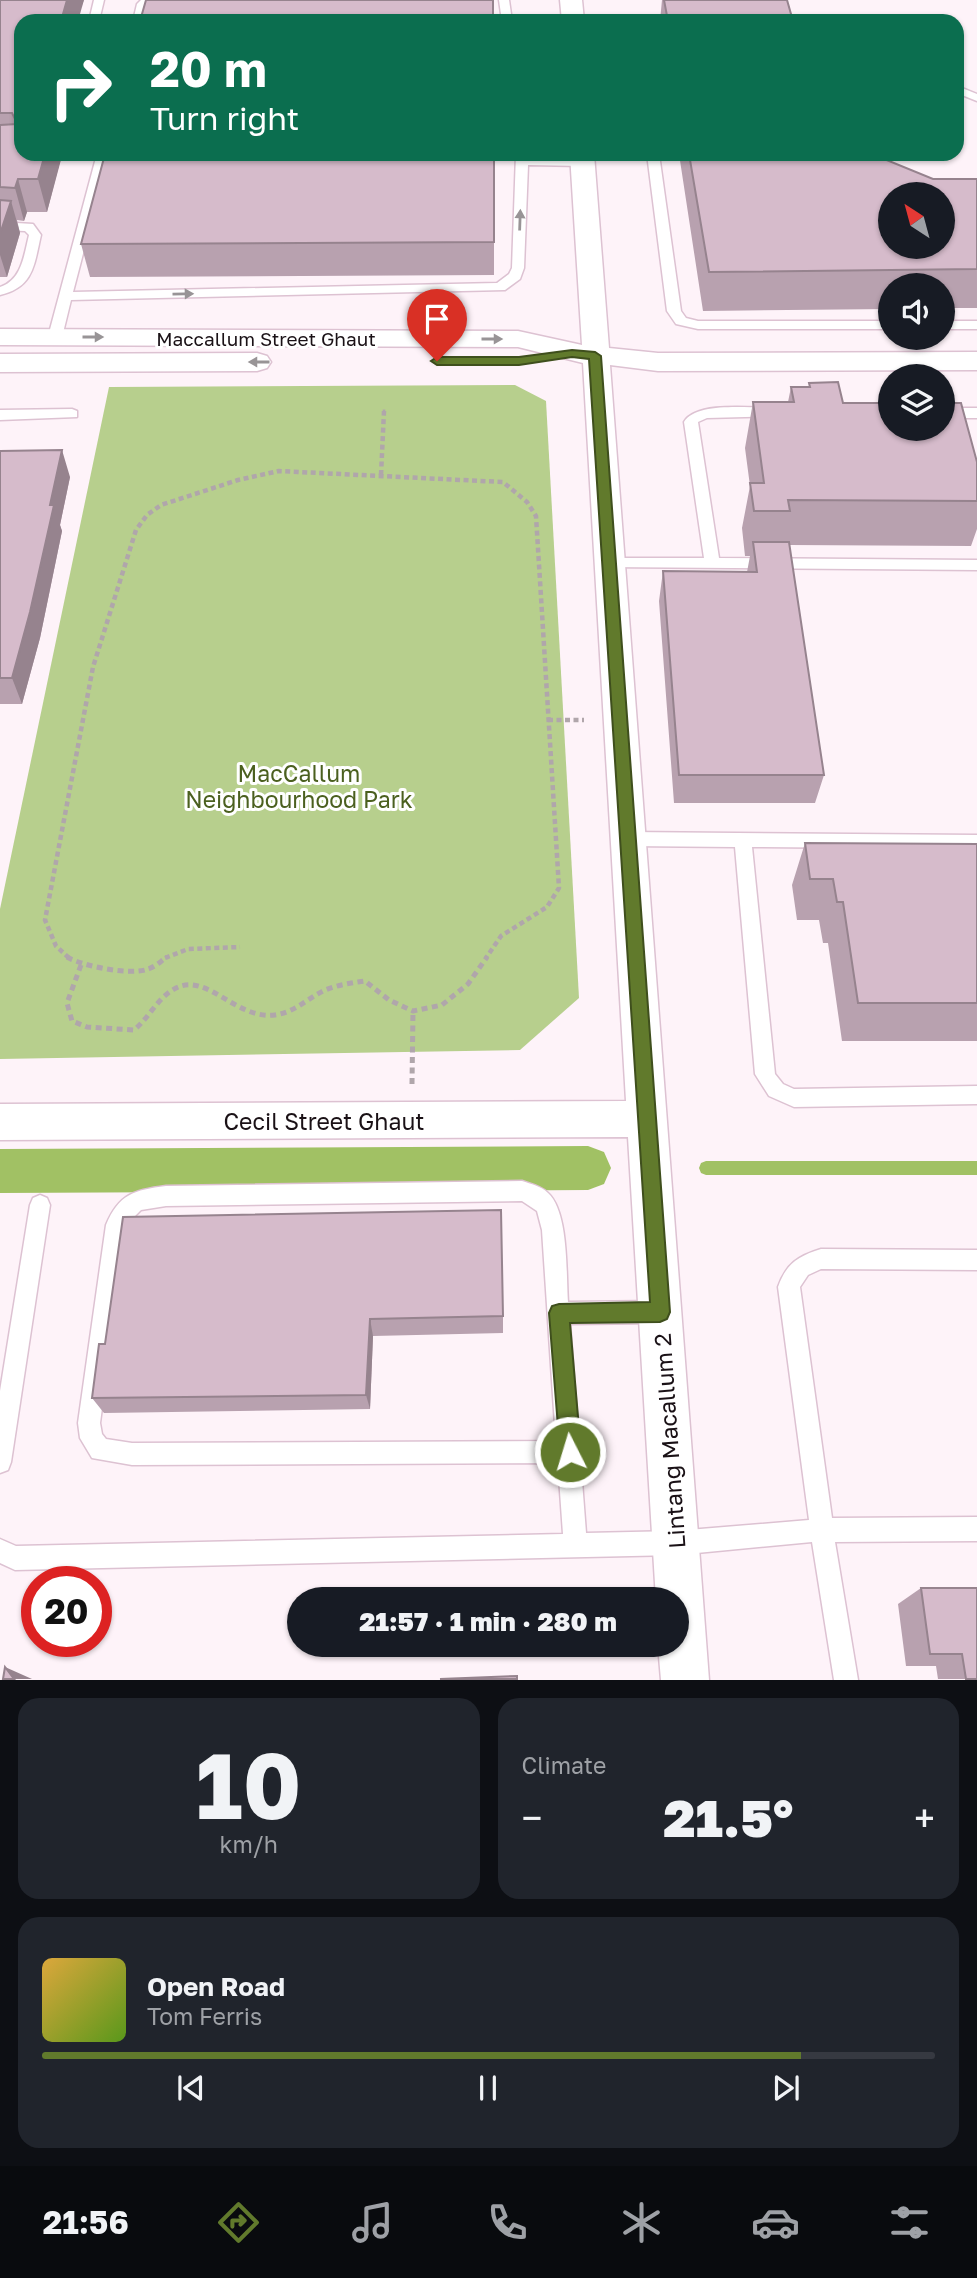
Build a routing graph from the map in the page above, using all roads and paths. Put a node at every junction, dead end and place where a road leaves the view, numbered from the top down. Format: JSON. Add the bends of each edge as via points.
{"nodes":[{"id":1,"x":101,"y":161,"type":"edge"},
{"id":2,"x":522,"y":161,"type":"edge"},
{"id":3,"x":582,"y":161,"type":"edge"},
{"id":4,"x":654,"y":161,"type":"edge"},
{"id":5,"x":0,"y":226,"type":"edge"},
{"id":6,"x":0,"y":291,"type":"edge"},
{"id":7,"x":65,"y":296,"type":"junction"},
{"id":8,"x":878,"y":325,"type":"edge"},
{"id":9,"x":955,"y":325,"type":"edge"},
{"id":10,"x":977,"y":325,"type":"edge"},
{"id":11,"x":0,"y":337,"type":"edge"},
{"id":12,"x":55,"y":337,"type":"junction"},
{"id":13,"x":584,"y":355,"type":"junction"},
{"id":14,"x":977,"y":361,"type":"edge"},
{"id":15,"x":0,"y":363,"type":"edge"},
{"id":16,"x":384,"y":409,"type":"dead end"},
{"id":17,"x":786,"y":413,"type":"edge"},
{"id":18,"x":955,"y":413,"type":"edge"},
{"id":19,"x":977,"y":413,"type":"edge"},
{"id":20,"x":72,"y":414,"type":"dead end"},
{"id":21,"x":0,"y":415,"type":"edge"},
{"id":22,"x":381,"y":475,"type":"junction"},
{"id":23,"x":610,"y":563,"type":"junction"},
{"id":24,"x":712,"y":564,"type":"junction"},
{"id":25,"x":977,"y":565,"type":"edge"},
{"id":26,"x":628,"y":839,"type":"junction"},
{"id":27,"x":743,"y":840,"type":"junction"},
{"id":28,"x":977,"y":842,"type":"edge"},
{"id":29,"x":240,"y":947,"type":"dead end"},
{"id":30,"x":81,"y":965,"type":"junction"},
{"id":31,"x":413,"y":1012,"type":"junction"},
{"id":32,"x":977,"y":1095,"type":"edge"},
{"id":33,"x":647,"y":1119,"type":"junction"},
{"id":34,"x":412,"y":1120,"type":"junction"},
{"id":35,"x":0,"y":1122,"type":"edge"},
{"id":36,"x":40,"y":1205,"type":"dead end"},
{"id":37,"x":977,"y":1260,"type":"edge"},
{"id":38,"x":660,"y":1312,"type":"junction"},
{"id":39,"x":559,"y":1313,"type":"junction"},
{"id":40,"x":570,"y":1452,"type":"junction"},
{"id":41,"x":0,"y":1462,"type":"edge"},
{"id":42,"x":977,"y":1529,"type":"edge"},
{"id":43,"x":822,"y":1531,"type":"junction"},
{"id":44,"x":676,"y":1543,"type":"junction"},
{"id":45,"x":575,"y":1545,"type":"junction"},
{"id":46,"x":0,"y":1551,"type":"edge"},
{"id":47,"x":685,"y":1679,"type":"edge"},
{"id":48,"x":846,"y":1679,"type":"edge"}],
"edges":[{"from":1,"to":7,"type":"lane"},
{"from":7,"to":2,"type":"lane","one_way":true,"via":[[500,287],[518,268]]},
{"from":3,"to":13,"type":"street","name":"Lintang Macallum 2"},
{"from":4,"to":8,"type":"lane","via":[[674,311],[681,321],[698,325]]},
{"from":5,"to":6,"type":"lane","via":[[29,227],[35,235],[22,281]]},
{"from":7,"to":12,"type":"lane"},
{"from":9,"to":10,"type":"lane"},
{"from":11,"to":12,"type":"street","name":"Maccallum Street Ghaut"},
{"from":12,"to":13,"type":"street","name":"Maccallum Street Ghaut","one_way":true,"via":[[518,339]]},
{"from":13,"to":14,"type":"street","name":"Maccallum Street Ghaut","via":[[658,362]]},
{"from":13,"to":15,"type":"street","name":"Maccallum Street Ghaut","one_way":true,"via":[[519,361]]},
{"from":13,"to":23,"type":"street","name":"Lintang Macallum 2"},
{"from":16,"to":22,"type":"path"},
{"from":17,"to":24,"type":"lane","via":[[707,413],[692,419]]},
{"from":18,"to":19,"type":"lane"},
{"from":20,"to":21,"type":"lane"},
{"from":22,"to":30,"type":"path","via":[[279,471],[238,480],[161,505],[136,530],[93,667],[45,920],[50,940],[66,960]]},
{"from":22,"to":31,"type":"path","via":[[503,482],[516,490],[536,516],[559,888],[547,907],[501,936],[468,984],[442,1005]]},
{"from":23,"to":24,"type":"lane"},
{"from":23,"to":26,"type":"street","name":"Lintang Macallum 2"},
{"from":24,"to":25,"type":"lane"},
{"from":26,"to":27,"type":"lane"},
{"from":26,"to":33,"type":"street","name":"Lintang Macallum 2"},
{"from":27,"to":28,"type":"lane"},
{"from":27,"to":32,"type":"lane","via":[[765,1074],[770,1086],[780,1095],[794,1098]]},
{"from":29,"to":30,"type":"path","via":[[180,950],[150,969],[138,971]]},
{"from":30,"to":31,"type":"path","via":[[67,1003],[72,1021],[87,1027],[134,1030],[147,1021],[161,998],[183,985],[201,984],[261,1016],[292,1013],[331,988],[365,981]]},
{"from":31,"to":34,"type":"path"},
{"from":33,"to":34,"type":"street","name":"Cecil Street Ghaut"},
{"from":33,"to":38,"type":"street","name":"Lintang Macallum 2"},
{"from":34,"to":35,"type":"street","name":"Cecil Street Ghaut"},
{"from":36,"to":41,"type":"lane"},
{"from":37,"to":43,"type":"lane","via":[[821,1259],[804,1263],[793,1274],[789,1287]]},
{"from":38,"to":39,"type":"lane"},
{"from":38,"to":44,"type":"street","name":"Lintang Macallum 2"},
{"from":39,"to":40,"type":"lane"},
{"from":39,"to":40,"type":"lane","via":[[550,1214],[534,1194],[145,1198],[131,1202],[116,1225],[89,1423],[91,1438],[100,1450],[123,1454]]},
{"from":40,"to":45,"type":"lane"},
{"from":42,"to":43,"type":"lane"},
{"from":43,"to":44,"type":"lane"},
{"from":43,"to":48,"type":"lane"},
{"from":44,"to":45,"type":"lane"},
{"from":44,"to":47,"type":"street","name":"Lintang Macallum 2"},
{"from":45,"to":46,"type":"lane","via":[[15,1558]]}]}
